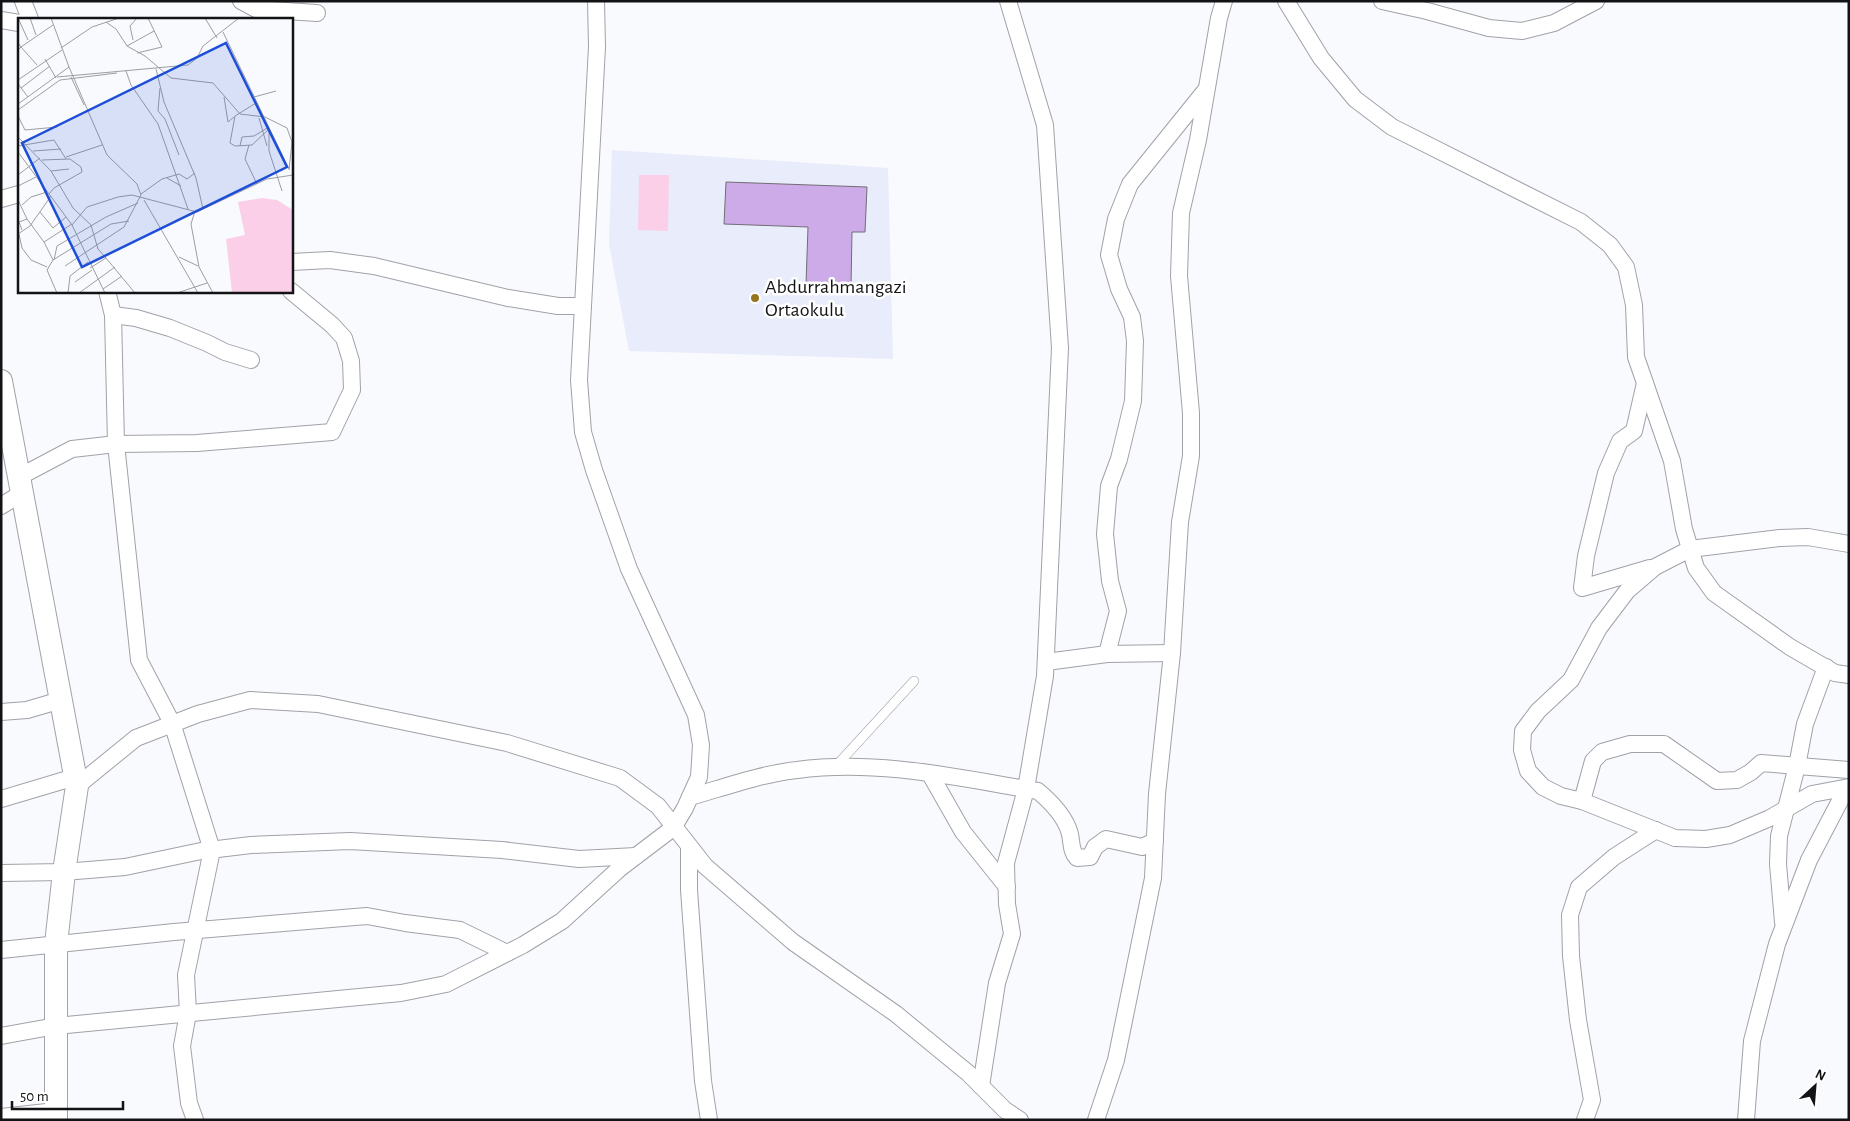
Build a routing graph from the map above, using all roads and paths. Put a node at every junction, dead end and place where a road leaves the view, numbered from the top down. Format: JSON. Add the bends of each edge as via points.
{"nodes":[{"id":1,"x":23,"y":1,"type":"edge"},
{"id":2,"x":241,"y":1,"type":"edge"},
{"id":3,"x":596,"y":1,"type":"edge"},
{"id":4,"x":1008,"y":1,"type":"edge"},
{"id":5,"x":1224,"y":1,"type":"edge"},
{"id":6,"x":1286,"y":1,"type":"edge"},
{"id":7,"x":1382,"y":1,"type":"edge"},
{"id":8,"x":1596,"y":1,"type":"edge"},
{"id":9,"x":317,"y":12,"type":"dead end"},
{"id":10,"x":30,"y":18,"type":"edge"},
{"id":11,"x":1,"y":20,"type":"edge"},
{"id":12,"x":18,"y":24,"type":"edge"},
{"id":13,"x":1207,"y":89,"type":"junction"},
{"id":14,"x":18,"y":194,"type":"edge"},
{"id":15,"x":1,"y":199,"type":"edge"},
{"id":16,"x":292,"y":262,"type":"edge"},
{"id":17,"x":107,"y":292,"type":"edge"},
{"id":18,"x":292,"y":292,"type":"edge"},
{"id":19,"x":583,"y":306,"type":"junction"},
{"id":20,"x":113,"y":315,"type":"junction"},
{"id":21,"x":251,"y":360,"type":"dead end"},
{"id":22,"x":1,"y":381,"type":"edge"},
{"id":23,"x":1646,"y":383,"type":"junction"},
{"id":24,"x":116,"y":444,"type":"junction"},
{"id":25,"x":8,"y":449,"type":"edge"},
{"id":26,"x":21,"y":485,"type":"junction"},
{"id":27,"x":1,"y":506,"type":"edge"},
{"id":28,"x":1849,"y":544,"type":"edge"},
{"id":29,"x":1690,"y":548,"type":"junction"},
{"id":30,"x":1654,"y":566,"type":"junction"},
{"id":31,"x":1172,"y":653,"type":"junction"},
{"id":32,"x":1107,"y":654,"type":"junction"},
{"id":33,"x":1046,"y":662,"type":"junction"},
{"id":34,"x":1826,"y":667,"type":"junction"},
{"id":35,"x":1849,"y":675,"type":"edge"},
{"id":36,"x":914,"y":681,"type":"dead end"},
{"id":37,"x":61,"y":700,"type":"junction"},
{"id":38,"x":1,"y":712,"type":"edge"},
{"id":39,"x":172,"y":724,"type":"junction"},
{"id":40,"x":836,"y":766,"type":"junction"},
{"id":41,"x":1797,"y":766,"type":"junction"},
{"id":42,"x":1849,"y":770,"type":"edge"},
{"id":43,"x":930,"y":774,"type":"junction"},
{"id":44,"x":76,"y":781,"type":"junction"},
{"id":45,"x":1849,"y":787,"type":"edge"},
{"id":46,"x":1026,"y":789,"type":"junction"},
{"id":47,"x":1849,"y":791,"type":"edge"},
{"id":48,"x":690,"y":796,"type":"junction"},
{"id":49,"x":1,"y":799,"type":"edge"},
{"id":50,"x":1582,"y":800,"type":"junction"},
{"id":51,"x":1786,"y":808,"type":"junction"},
{"id":52,"x":673,"y":828,"type":"junction"},
{"id":53,"x":1656,"y":830,"type":"junction"},
{"id":54,"x":1154,"y":841,"type":"junction"},
{"id":55,"x":689,"y":846,"type":"junction"},
{"id":56,"x":212,"y":850,"type":"junction"},
{"id":57,"x":636,"y":856,"type":"junction"},
{"id":58,"x":64,"y":872,"type":"junction"},
{"id":59,"x":1,"y":873,"type":"edge"},
{"id":60,"x":1007,"y":887,"type":"junction"},
{"id":61,"x":1784,"y":926,"type":"junction"},
{"id":62,"x":194,"y":930,"type":"junction"},
{"id":63,"x":56,"y":944,"type":"junction"},
{"id":64,"x":1,"y":950,"type":"edge"},
{"id":65,"x":507,"y":953,"type":"junction"},
{"id":66,"x":188,"y":1013,"type":"junction"},
{"id":67,"x":56,"y":1026,"type":"junction"},
{"id":68,"x":1,"y":1036,"type":"edge"},
{"id":69,"x":981,"y":1086,"type":"junction"},
{"id":70,"x":56,"y":1115,"type":"edge"},
{"id":71,"x":1,"y":1117,"type":"edge"},
{"id":72,"x":195,"y":1120,"type":"edge"},
{"id":73,"x":709,"y":1120,"type":"edge"},
{"id":74,"x":1020,"y":1120,"type":"edge"},
{"id":75,"x":1096,"y":1120,"type":"edge"},
{"id":76,"x":1584,"y":1120,"type":"edge"},
{"id":77,"x":1746,"y":1120,"type":"edge"}],
"edges":[{"from":1,"to":10,"type":"street"},
{"from":2,"to":9,"type":"street","via":[[256,9]]},
{"from":3,"to":19,"type":"street"},
{"from":4,"to":33,"type":"street","via":[[1044,126],[1060,348]]},
{"from":5,"to":13,"type":"street"},
{"from":6,"to":23,"type":"street","via":[[1321,58],[1355,99],[1392,128],[1581,222],[1610,245],[1626,266],[1634,305],[1636,357]]},
{"from":7,"to":8,"type":"street","via":[[1489,28],[1522,31],[1554,23]]},
{"from":11,"to":12,"type":"street"},
{"from":13,"to":31,"type":"street","via":[[1181,213],[1179,276],[1191,413],[1191,456],[1180,522]]},
{"from":13,"to":32,"type":"street","via":[[1130,184],[1116,219],[1109,255],[1132,317],[1135,341],[1133,401],[1109,486],[1105,534],[1110,581],[1118,611]]},
{"from":14,"to":15,"type":"street"},
{"from":16,"to":19,"type":"street","via":[[330,260],[374,266],[508,298],[558,306]]},
{"from":17,"to":20,"type":"street"},
{"from":18,"to":24,"type":"street","via":[[344,338],[352,390],[332,432],[197,443]]},
{"from":19,"to":48,"type":"street","via":[[579,380],[583,432],[629,569],[696,715],[701,761],[699,777]]},
{"from":20,"to":21,"type":"street","via":[[170,328]]},
{"from":20,"to":24,"type":"street"},
{"from":22,"to":25,"type":"street"},
{"from":23,"to":29,"type":"street","via":[[1672,461]]},
{"from":23,"to":30,"type":"street","via":[[1634,431],[1620,441],[1606,473],[1586,556],[1582,588]]},
{"from":24,"to":26,"type":"street","via":[[72,449]]},
{"from":24,"to":39,"type":"street","via":[[139,660]]},
{"from":25,"to":26,"type":"street"},
{"from":26,"to":27,"type":"street"},
{"from":26,"to":37,"type":"street"},
{"from":28,"to":29,"type":"street","via":[[1780,538]]},
{"from":29,"to":30,"type":"street"},
{"from":29,"to":34,"type":"street","via":[[1696,568],[1714,593],[1790,647]]},
{"from":30,"to":50,"type":"street","via":[[1627,591],[1599,628],[1571,680],[1538,711],[1523,731],[1522,750],[1528,771],[1543,787],[1561,796]]},
{"from":31,"to":32,"type":"street"},
{"from":31,"to":54,"type":"street"},
{"from":32,"to":33,"type":"street"},
{"from":33,"to":46,"type":"street"},
{"from":34,"to":35,"type":"street","via":[[1835,673]]},
{"from":34,"to":41,"type":"street","via":[[1805,724]]},
{"from":36,"to":40,"type":"lane"},
{"from":37,"to":38,"type":"street","via":[[27,710]]},
{"from":37,"to":44,"type":"street"},
{"from":39,"to":44,"type":"street","via":[[136,738]]},
{"from":39,"to":52,"type":"street","via":[[250,700],[318,704],[508,743],[620,778],[658,806]]},
{"from":39,"to":56,"type":"street"},
{"from":40,"to":43,"type":"street"},
{"from":40,"to":48,"type":"street","via":[[768,775]]},
{"from":41,"to":42,"type":"street"},
{"from":41,"to":50,"type":"street","via":[[1761,763],[1737,780],[1717,781],[1664,744],[1630,744],[1602,752],[1593,761]]},
{"from":41,"to":51,"type":"street"},
{"from":43,"to":46,"type":"street"},
{"from":43,"to":60,"type":"street","via":[[963,832]]},
{"from":44,"to":49,"type":"street"},
{"from":44,"to":58,"type":"street"},
{"from":45,"to":51,"type":"street","via":[[1812,794]]},
{"from":46,"to":54,"type":"street","via":[[1038,791],[1053,804],[1069,830],[1072,853],[1077,858],[1090,857],[1095,846],[1106,838],[1142,847]]},
{"from":46,"to":60,"type":"street","via":[[1006,863]]},
{"from":47,"to":61,"type":"street","via":[[1842,798],[1809,860]]},
{"from":48,"to":52,"type":"street"},
{"from":50,"to":53,"type":"street"},
{"from":51,"to":53,"type":"street","via":[[1730,835],[1706,839],[1675,838]]},
{"from":51,"to":61,"type":"street","via":[[1779,836],[1778,864]]},
{"from":52,"to":55,"type":"street"},
{"from":52,"to":57,"type":"street"},
{"from":53,"to":76,"type":"street","via":[[1614,857],[1579,887],[1570,915],[1577,1011],[1592,1100]]},
{"from":54,"to":75,"type":"street","via":[[1153,878],[1116,1060]]},
{"from":55,"to":69,"type":"street","via":[[705,866],[793,942],[896,1014]]},
{"from":55,"to":73,"type":"street","via":[[689,890],[702,1072]]},
{"from":56,"to":57,"type":"street","via":[[350,840],[502,850],[579,859]]},
{"from":56,"to":58,"type":"street","via":[[125,867]]},
{"from":56,"to":62,"type":"street"},
{"from":57,"to":65,"type":"street","via":[[562,921]]},
{"from":58,"to":59,"type":"street"},
{"from":58,"to":63,"type":"street"},
{"from":60,"to":69,"type":"street","via":[[1012,934],[997,983]]},
{"from":61,"to":77,"type":"street","via":[[1752,1041]]},
{"from":62,"to":63,"type":"street"},
{"from":62,"to":65,"type":"street","via":[[367,916],[460,930]]},
{"from":62,"to":66,"type":"street","via":[[186,975]]},
{"from":63,"to":64,"type":"street"},
{"from":63,"to":67,"type":"street"},
{"from":65,"to":66,"type":"street","via":[[446,984],[401,993]]},
{"from":66,"to":67,"type":"street"},
{"from":66,"to":72,"type":"street","via":[[182,1046],[189,1103]]},
{"from":67,"to":68,"type":"street"},
{"from":67,"to":70,"type":"street"},
{"from":69,"to":74,"type":"street"},
{"from":70,"to":71,"type":"street"}]}
